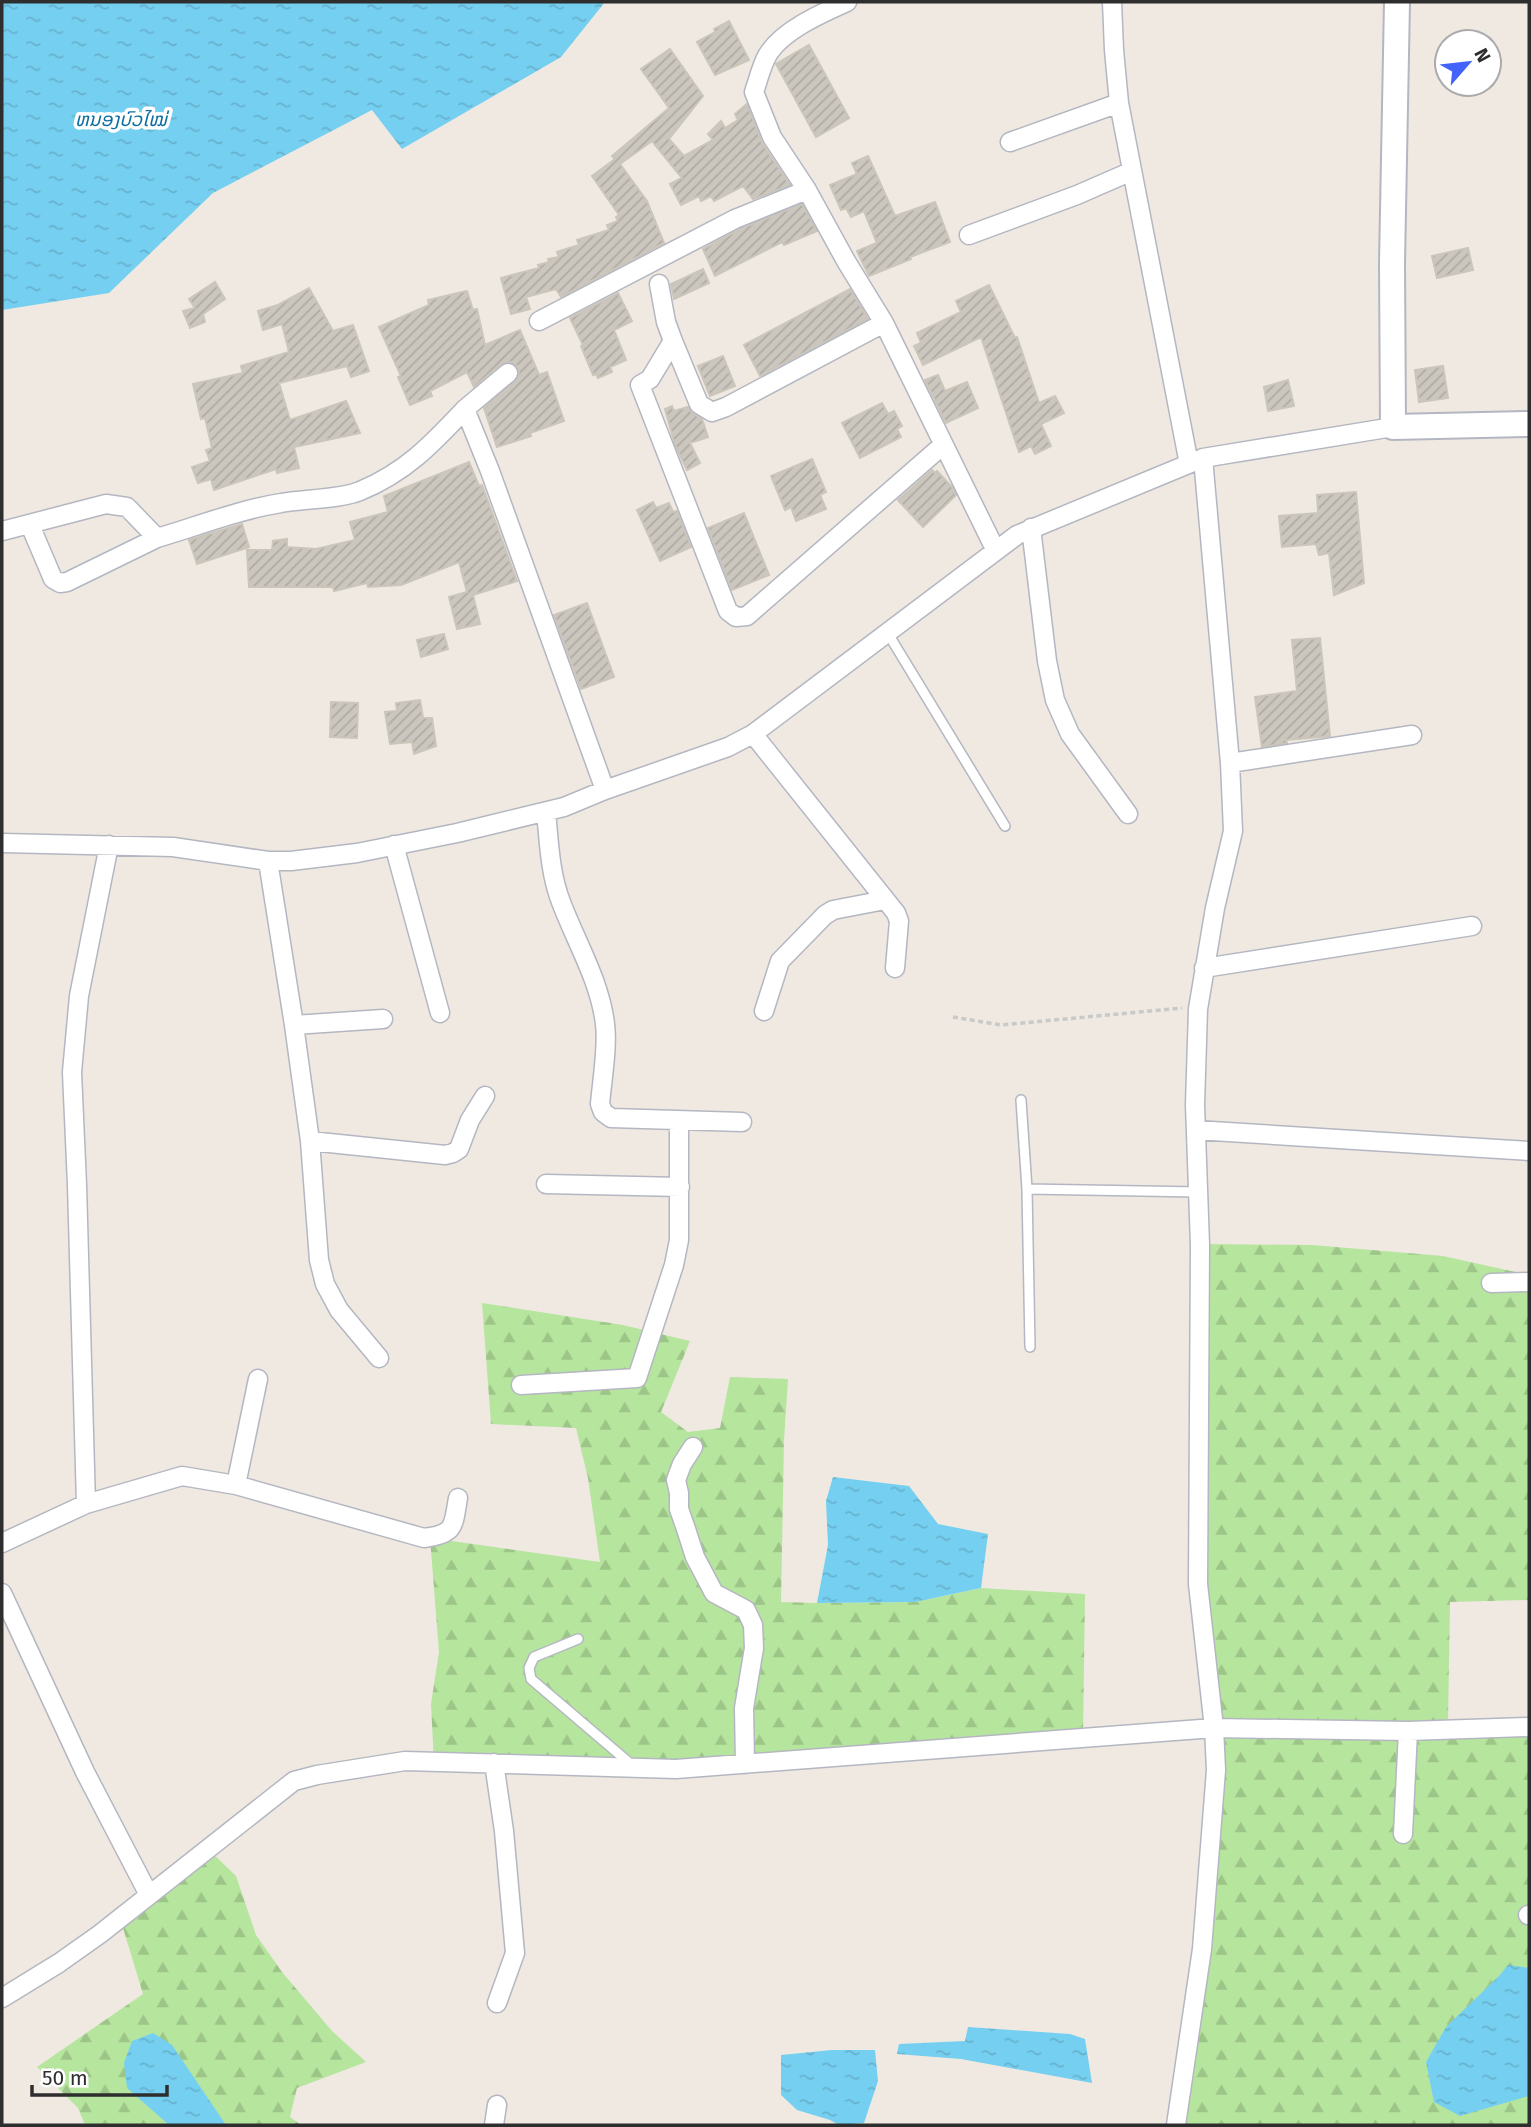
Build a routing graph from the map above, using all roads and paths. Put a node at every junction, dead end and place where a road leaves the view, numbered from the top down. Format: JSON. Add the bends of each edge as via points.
{"nodes":[{"id":1,"x":848,"y":2,"type":"edge"},
{"id":2,"x":1112,"y":2,"type":"edge"},
{"id":3,"x":1397,"y":2,"type":"edge"},
{"id":4,"x":1119,"y":103,"type":"junction"},
{"id":5,"x":1010,"y":142,"type":"dead end"},
{"id":6,"x":1132,"y":171,"type":"junction"},
{"id":7,"x":807,"y":190,"type":"junction"},
{"id":8,"x":970,"y":235,"type":"dead end"},
{"id":9,"x":659,"y":285,"type":"dead end"},
{"id":10,"x":539,"y":321,"type":"dead end"},
{"id":11,"x":884,"y":323,"type":"junction"},
{"id":12,"x":673,"y":341,"type":"junction"},
{"id":13,"x":508,"y":373,"type":"dead end"},
{"id":14,"x":465,"y":409,"type":"junction"},
{"id":15,"x":1529,"y":424,"type":"edge"},
{"id":16,"x":1393,"y":427,"type":"junction"},
{"id":17,"x":943,"y":444,"type":"junction"},
{"id":18,"x":1196,"y":461,"type":"junction"},
{"id":19,"x":30,"y":525,"type":"junction"},
{"id":20,"x":1031,"y":528,"type":"junction"},
{"id":21,"x":2,"y":531,"type":"edge"},
{"id":22,"x":157,"y":538,"type":"junction"},
{"id":23,"x":996,"y":551,"type":"junction"},
{"id":24,"x":887,"y":632,"type":"junction"},
{"id":25,"x":753,"y":734,"type":"junction"},
{"id":26,"x":1412,"y":735,"type":"dead end"},
{"id":27,"x":1230,"y":763,"type":"junction"},
{"id":28,"x":605,"y":790,"type":"junction"},
{"id":29,"x":546,"y":812,"type":"junction"},
{"id":30,"x":1128,"y":814,"type":"dead end"},
{"id":31,"x":1005,"y":826,"type":"dead end"},
{"id":32,"x":2,"y":843,"type":"edge"},
{"id":33,"x":109,"y":845,"type":"junction"},
{"id":34,"x":394,"y":845,"type":"junction"},
{"id":35,"x":268,"y":861,"type":"junction"},
{"id":36,"x":885,"y":900,"type":"junction"},
{"id":37,"x":1472,"y":926,"type":"dead end"},
{"id":38,"x":895,"y":968,"type":"dead end"},
{"id":39,"x":1204,"y":968,"type":"junction"},
{"id":40,"x":1198,"y":1009,"type":"junction"},
{"id":41,"x":764,"y":1011,"type":"dead end"},
{"id":42,"x":440,"y":1013,"type":"dead end"},
{"id":43,"x":953,"y":1017,"type":"dead end"},
{"id":44,"x":383,"y":1019,"type":"dead end"},
{"id":45,"x":294,"y":1025,"type":"junction"},
{"id":46,"x":485,"y":1096,"type":"dead end"},
{"id":47,"x":1021,"y":1100,"type":"dead end"},
{"id":48,"x":679,"y":1121,"type":"junction"},
{"id":49,"x":743,"y":1122,"type":"dead end"},
{"id":50,"x":1196,"y":1130,"type":"junction"},
{"id":51,"x":310,"y":1141,"type":"junction"},
{"id":52,"x":1529,"y":1151,"type":"edge"},
{"id":53,"x":546,"y":1184,"type":"dead end"},
{"id":54,"x":680,"y":1187,"type":"junction"},
{"id":55,"x":1027,"y":1189,"type":"junction"},
{"id":56,"x":1199,"y":1192,"type":"junction"},
{"id":57,"x":1529,"y":1282,"type":"edge"},
{"id":58,"x":1492,"y":1283,"type":"dead end"},
{"id":59,"x":1030,"y":1347,"type":"dead end"},
{"id":60,"x":379,"y":1358,"type":"dead end"},
{"id":61,"x":258,"y":1379,"type":"dead end"},
{"id":62,"x":521,"y":1384,"type":"dead end"},
{"id":63,"x":693,"y":1447,"type":"dead end"},
{"id":64,"x":236,"y":1485,"type":"junction"},
{"id":65,"x":458,"y":1498,"type":"dead end"},
{"id":66,"x":86,"y":1504,"type":"junction"},
{"id":67,"x":2,"y":1543,"type":"edge"},
{"id":68,"x":2,"y":1593,"type":"edge"},
{"id":69,"x":578,"y":1639,"type":"dead end"},
{"id":70,"x":1529,"y":1727,"type":"edge"},
{"id":71,"x":1214,"y":1728,"type":"junction"},
{"id":72,"x":1408,"y":1731,"type":"junction"},
{"id":73,"x":494,"y":1763,"type":"junction"},
{"id":74,"x":745,"y":1764,"type":"junction"},
{"id":75,"x":635,"y":1768,"type":"junction"},
{"id":76,"x":1403,"y":1834,"type":"dead end"},
{"id":77,"x":149,"y":1895,"type":"junction"},
{"id":78,"x":2,"y":1998,"type":"edge"},
{"id":79,"x":497,"y":2003,"type":"dead end"},
{"id":80,"x":497,"y":2105,"type":"dead end"},
{"id":81,"x":494,"y":2125,"type":"edge"},
{"id":82,"x":1176,"y":2125,"type":"edge"}],
"edges":[{"from":1,"to":7,"type":"street","via":[[789,33],[768,54],[754,92],[772,137]]},
{"from":2,"to":4,"type":"street"},
{"from":3,"to":16,"type":"street"},
{"from":4,"to":5,"type":"street"},
{"from":4,"to":6,"type":"street"},
{"from":6,"to":8,"type":"street"},
{"from":6,"to":18,"type":"street"},
{"from":7,"to":10,"type":"street","via":[[735,219]]},
{"from":7,"to":11,"type":"street"},
{"from":9,"to":12,"type":"street"},
{"from":11,"to":12,"type":"street","via":[[712,412],[699,404]]},
{"from":11,"to":17,"type":"street"},
{"from":12,"to":17,"type":"street","via":[[650,379],[640,385],[728,611],[736,617],[747,616]]},
{"from":13,"to":14,"type":"street"},
{"from":14,"to":22,"type":"street","via":[[407,466],[358,493],[281,503]]},
{"from":14,"to":28,"type":"street"},
{"from":15,"to":16,"type":"street"},
{"from":16,"to":18,"type":"street"},
{"from":17,"to":23,"type":"street"},
{"from":18,"to":20,"type":"street"},
{"from":18,"to":27,"type":"street"},
{"from":19,"to":21,"type":"street"},
{"from":19,"to":22,"type":"street","via":[[106,504],[127,507]]},
{"from":19,"to":22,"type":"street","via":[[53,579],[60,583]]},
{"from":20,"to":23,"type":"street"},
{"from":20,"to":30,"type":"street","via":[[1055,700],[1070,734]]},
{"from":23,"to":24,"type":"street"},
{"from":24,"to":25,"type":"street"},
{"from":24,"to":31,"type":"lane"},
{"from":25,"to":28,"type":"street"},
{"from":25,"to":36,"type":"street"},
{"from":26,"to":27,"type":"street"},
{"from":27,"to":39,"type":"street","via":[[1233,831]]},
{"from":28,"to":29,"type":"street"},
{"from":29,"to":34,"type":"street"},
{"from":29,"to":48,"type":"street","via":[[557,889],[601,1002],[605,1026],[603,1112],[611,1118]]},
{"from":32,"to":33,"type":"street"},
{"from":33,"to":35,"type":"street","via":[[173,847]]},
{"from":33,"to":66,"type":"street","via":[[79,996],[72,1072]]},
{"from":34,"to":35,"type":"street"},
{"from":34,"to":42,"type":"street"},
{"from":35,"to":45,"type":"street"},
{"from":36,"to":38,"type":"street","via":[[899,921]]},
{"from":36,"to":41,"type":"street","via":[[825,915],[780,961]]},
{"from":37,"to":39,"type":"street"},
{"from":39,"to":40,"type":"street"},
{"from":40,"to":43,"type":"path","via":[[1001,1025]]},
{"from":40,"to":50,"type":"street"},
{"from":44,"to":45,"type":"street"},
{"from":45,"to":51,"type":"street"},
{"from":46,"to":51,"type":"street","via":[[453,1153]]},
{"from":47,"to":55,"type":"lane"},
{"from":48,"to":49,"type":"street"},
{"from":48,"to":54,"type":"street"},
{"from":50,"to":52,"type":"street"},
{"from":50,"to":56,"type":"street"},
{"from":51,"to":60,"type":"street","via":[[325,1284],[339,1310]]},
{"from":53,"to":54,"type":"street"},
{"from":54,"to":62,"type":"street","via":[[674,1265],[637,1378]]},
{"from":55,"to":56,"type":"lane"},
{"from":55,"to":59,"type":"lane"},
{"from":56,"to":71,"type":"street","via":[[1198,1584]]},
{"from":57,"to":58,"type":"street"},
{"from":61,"to":64,"type":"street"},
{"from":63,"to":74,"type":"street","via":[[676,1480],[679,1509],[695,1557],[714,1593],[746,1610],[752,1625],[754,1648],[744,1708]]},
{"from":64,"to":65,"type":"street","via":[[424,1538],[442,1536],[453,1526]]},
{"from":64,"to":66,"type":"street","via":[[182,1476]]},
{"from":66,"to":67,"type":"street"},
{"from":68,"to":77,"type":"street"},
{"from":69,"to":75,"type":"lane","via":[[534,1657],[531,1679]]},
{"from":70,"to":72,"type":"street"},
{"from":71,"to":72,"type":"street"},
{"from":71,"to":74,"type":"street"},
{"from":71,"to":82,"type":"street","via":[[1216,1770],[1202,1950]]},
{"from":72,"to":76,"type":"street"},
{"from":73,"to":75,"type":"street"},
{"from":73,"to":77,"type":"street","via":[[405,1761],[293,1781]]},
{"from":73,"to":79,"type":"street","via":[[515,1953]]},
{"from":74,"to":75,"type":"street"},
{"from":77,"to":78,"type":"street","via":[[59,1963]]},
{"from":80,"to":81,"type":"street"}]}
